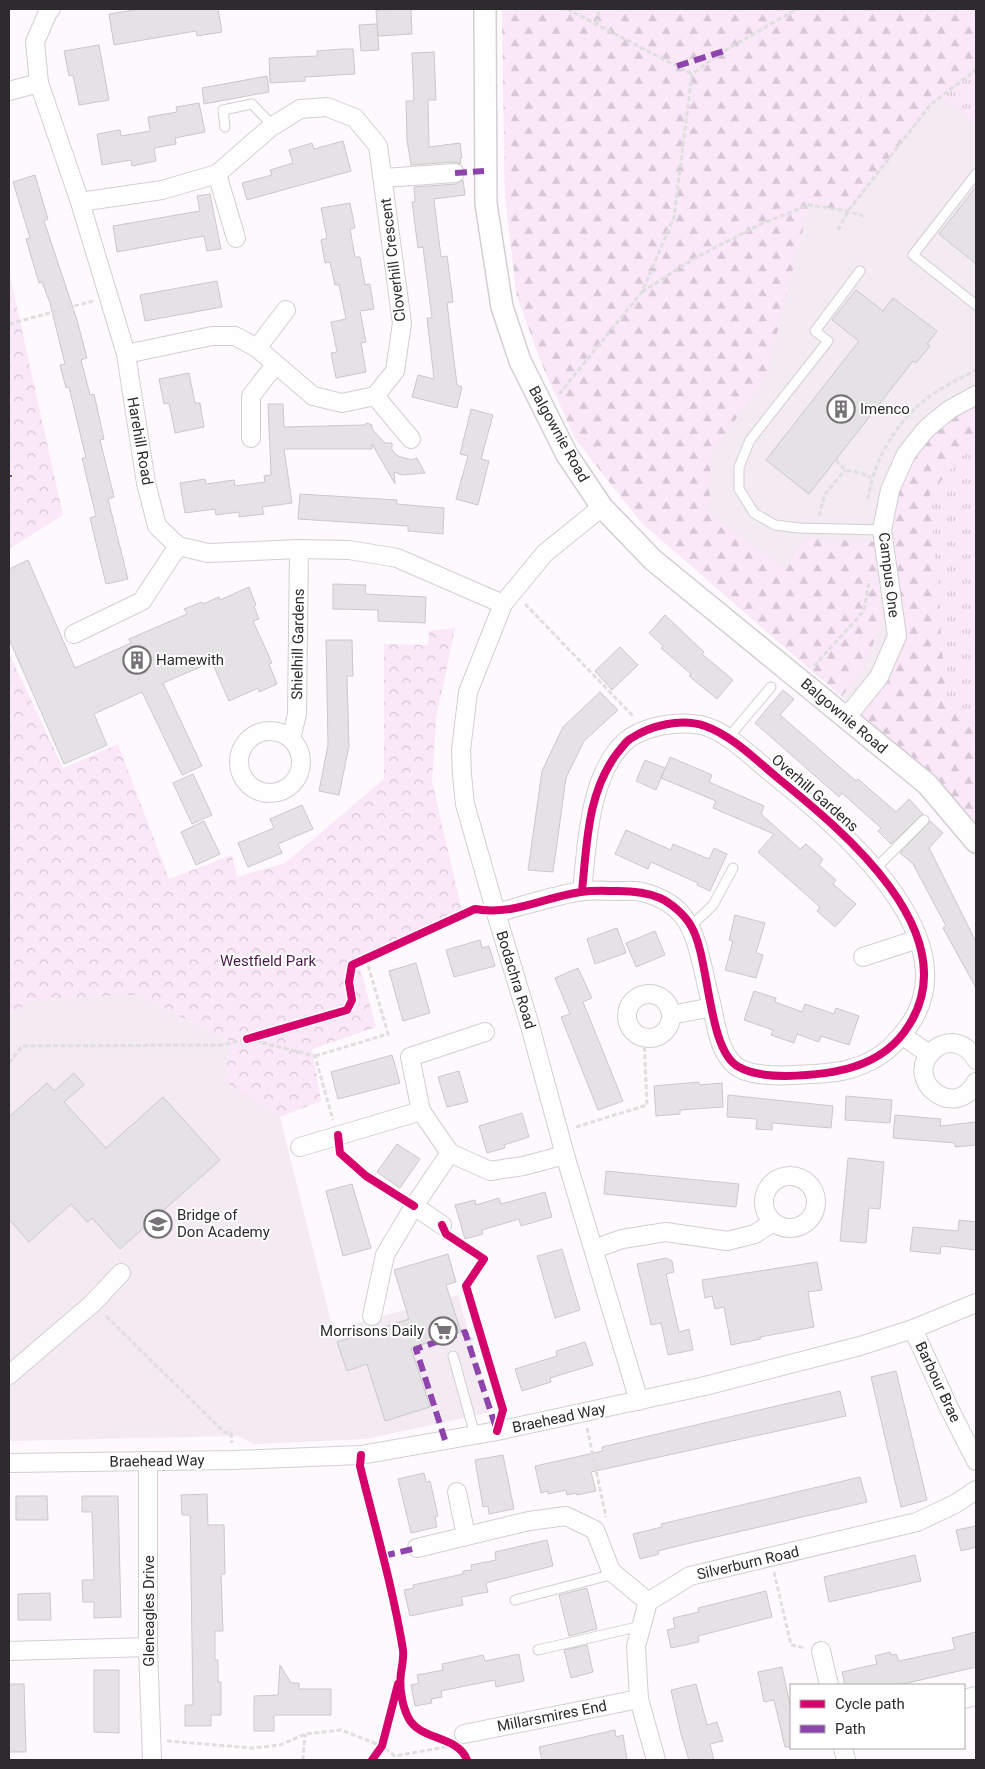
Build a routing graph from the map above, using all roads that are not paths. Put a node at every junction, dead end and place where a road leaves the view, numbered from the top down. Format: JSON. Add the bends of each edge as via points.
{"nodes":[{"id":1,"x":51,"y":9,"type":"edge"},
{"id":2,"x":484,"y":9,"type":"edge"},
{"id":3,"x":39,"y":83,"type":"junction"},
{"id":4,"x":9,"y":91,"type":"edge"},
{"id":5,"x":273,"y":126,"type":"junction"},
{"id":6,"x":225,"y":127,"type":"dead end"},
{"id":7,"x":217,"y":174,"type":"junction"},
{"id":8,"x":455,"y":174,"type":"dead end"},
{"id":9,"x":976,"y":174,"type":"edge"},
{"id":10,"x":384,"y":178,"type":"junction"},
{"id":11,"x":80,"y":202,"type":"junction"},
{"id":12,"x":236,"y":238,"type":"dead end"},
{"id":13,"x":860,"y":272,"type":"dead end"},
{"id":14,"x":976,"y":305,"type":"edge"},
{"id":15,"x":286,"y":310,"type":"dead end"},
{"id":16,"x":257,"y":348,"type":"junction"},
{"id":17,"x":126,"y":354,"type":"junction"},
{"id":18,"x":275,"y":365,"type":"junction"},
{"id":19,"x":976,"y":395,"type":"edge"},
{"id":20,"x":375,"y":396,"type":"junction"},
{"id":21,"x":252,"y":438,"type":"dead end"},
{"id":22,"x":411,"y":439,"type":"dead end"},
{"id":23,"x":602,"y":507,"type":"junction"},
{"id":24,"x":882,"y":530,"type":"junction"},
{"id":25,"x":178,"y":546,"type":"junction"},
{"id":26,"x":300,"y":549,"type":"junction"},
{"id":27,"x":508,"y":598,"type":"junction"},
{"id":28,"x":74,"y":634,"type":"dead end"},
{"id":29,"x":770,"y":687,"type":"dead end"},
{"id":30,"x":846,"y":718,"type":"junction"},
{"id":31,"x":728,"y":738,"type":"junction"},
{"id":32,"x":291,"y":739,"type":"dead end"},
{"id":33,"x":924,"y":820,"type":"dead end"},
{"id":34,"x":976,"y":842,"type":"edge"},
{"id":35,"x":733,"y":868,"type":"dead end"},
{"id":36,"x":876,"y":868,"type":"junction"},
{"id":37,"x":582,"y":892,"type":"junction"},
{"id":38,"x":496,"y":913,"type":"junction"},
{"id":39,"x":691,"y":926,"type":"junction"},
{"id":40,"x":918,"y":939,"type":"junction"},
{"id":41,"x":863,"y":957,"type":"dead end"},
{"id":42,"x":712,"y":1007,"type":"junction"},
{"id":43,"x":671,"y":1016,"type":"junction"},
{"id":44,"x":485,"y":1032,"type":"dead end"},
{"id":45,"x":903,"y":1036,"type":"junction"},
{"id":46,"x":929,"y":1054,"type":"junction"},
{"id":47,"x":976,"y":1060,"type":"edge"},
{"id":48,"x":976,"y":1082,"type":"edge"},
{"id":49,"x":421,"y":1110,"type":"junction"},
{"id":50,"x":300,"y":1147,"type":"dead end"},
{"id":51,"x":450,"y":1153,"type":"junction"},
{"id":52,"x":565,"y":1155,"type":"junction"},
{"id":53,"x":414,"y":1206,"type":"junction"},
{"id":54,"x":773,"y":1222,"type":"dead end"},
{"id":55,"x":442,"y":1225,"type":"dead end"},
{"id":56,"x":594,"y":1249,"type":"junction"},
{"id":57,"x":121,"y":1273,"type":"dead end"},
{"id":58,"x":976,"y":1303,"type":"edge"},
{"id":59,"x":372,"y":1316,"type":"dead end"},
{"id":60,"x":913,"y":1329,"type":"junction"},
{"id":61,"x":453,"y":1356,"type":"dead end"},
{"id":62,"x":9,"y":1375,"type":"edge"},
{"id":63,"x":639,"y":1401,"type":"junction"},
{"id":64,"x":476,"y":1435,"type":"junction"},
{"id":65,"x":148,"y":1461,"type":"junction"},
{"id":66,"x":976,"y":1461,"type":"edge"},
{"id":67,"x":9,"y":1463,"type":"edge"},
{"id":68,"x":976,"y":1490,"type":"edge"},
{"id":69,"x":456,"y":1492,"type":"dead end"},
{"id":70,"x":466,"y":1536,"type":"junction"},
{"id":71,"x":417,"y":1548,"type":"dead end"},
{"id":72,"x":614,"y":1573,"type":"junction"},
{"id":73,"x":515,"y":1600,"type":"dead end"},
{"id":74,"x":648,"y":1602,"type":"junction"},
{"id":75,"x":641,"y":1626,"type":"junction"},
{"id":76,"x":148,"y":1647,"type":"junction"},
{"id":77,"x":538,"y":1650,"type":"dead end"},
{"id":78,"x":9,"y":1651,"type":"edge"},
{"id":79,"x":821,"y":1651,"type":"road end"},
{"id":80,"x":829,"y":1684,"type":"edge"},
{"id":81,"x":640,"y":1699,"type":"junction"},
{"id":82,"x":464,"y":1734,"type":"road end"},
{"id":83,"x":152,"y":1760,"type":"edge"},
{"id":84,"x":656,"y":1760,"type":"edge"}],
"edges":[{"from":1,"to":3,"type":"street","name":"Harehill Road","via":[[35,42]]},
{"from":2,"to":23,"type":"street","name":"Balgownie Road","via":[[486,204],[502,307],[520,361],[544,413]]},
{"from":3,"to":4,"type":"street"},
{"from":3,"to":11,"type":"street","name":"Harehill Road"},
{"from":5,"to":6,"type":"lane","via":[[252,104],[223,110]]},
{"from":5,"to":7,"type":"street","name":"Cloverhill Crescent"},
{"from":5,"to":10,"type":"street","name":"Cloverhill Crescent","via":[[300,109],[327,107],[355,118],[378,146]]},
{"from":7,"to":11,"type":"street","name":"Cloverhill Crescent","via":[[162,190]]},
{"from":7,"to":12,"type":"street"},
{"from":8,"to":10,"type":"street","name":"Cloverhill Crescent"},
{"from":9,"to":14,"type":"lane","via":[[913,255]]},
{"from":10,"to":20,"type":"street","name":"Cloverhill Crescent","via":[[402,323],[395,371]]},
{"from":11,"to":17,"type":"street","name":"Harehill Road"},
{"from":13,"to":24,"type":"lane","via":[[815,331],[828,341],[750,440],[739,467],[739,489],[754,513],[774,524]]},
{"from":15,"to":16,"type":"street"},
{"from":16,"to":17,"type":"street","via":[[235,336],[212,336]]},
{"from":16,"to":18,"type":"street"},
{"from":17,"to":25,"type":"street","name":"Harehill Road","via":[[146,483],[157,526]]},
{"from":18,"to":20,"type":"street","via":[[313,396],[342,403]]},
{"from":18,"to":21,"type":"street","via":[[251,396]]},
{"from":19,"to":24,"type":"street","name":"Campus One","via":[[949,410],[926,429],[906,454],[890,490]]},
{"from":20,"to":22,"type":"street"},
{"from":23,"to":27,"type":"street","name":"Bodachra Road","via":[[545,552]]},
{"from":23,"to":30,"type":"street","name":"Balgownie Road","via":[[653,560]]},
{"from":24,"to":30,"type":"street","name":"Campus One","via":[[897,636],[879,677]]},
{"from":25,"to":26,"type":"street","via":[[208,553]]},
{"from":25,"to":28,"type":"street","via":[[142,601]]},
{"from":26,"to":27,"type":"street","via":[[349,550],[397,558]]},
{"from":26,"to":32,"type":"street","name":"Shielhill Gardens","via":[[297,714]]},
{"from":27,"to":38,"type":"street","name":"Bodachra Road","via":[[468,692],[461,750],[465,804]]},
{"from":29,"to":31,"type":"lane"},
{"from":30,"to":34,"type":"street","name":"Balgownie Road","via":[[927,784]]},
{"from":31,"to":36,"type":"street","name":"Overhill Gardens","via":[[825,816]]},
{"from":31,"to":37,"type":"street","name":"Overhill Gardens","via":[[704,725],[664,723],[628,740],[606,768],[593,804]]},
{"from":33,"to":36,"type":"lane"},
{"from":35,"to":39,"type":"lane","via":[[713,905]]},
{"from":36,"to":40,"type":"street","name":"Overhill Gardens","via":[[905,912]]},
{"from":37,"to":38,"type":"street","name":"Overhill Gardens"},
{"from":37,"to":39,"type":"street","name":"Overhill Gardens","via":[[640,891],[661,898]]},
{"from":38,"to":52,"type":"street","name":"Bodachra Road"},
{"from":39,"to":42,"type":"street","name":"Overhill Gardens"},
{"from":40,"to":41,"type":"street"},
{"from":40,"to":45,"type":"street","name":"Overhill Gardens","via":[[925,974],[919,1010]]},
{"from":42,"to":43,"type":"street"},
{"from":42,"to":45,"type":"street","name":"Overhill Gardens","via":[[719,1042],[736,1066],[761,1075],[786,1076],[852,1069],[883,1055]]},
{"from":43,"to":43,"type":"street","via":[[670,1024],[660,1036],[644,1038],[636,1035],[627,1022],[629,1006],[642,995],[658,996],[670,1007]]},
{"from":44,"to":49,"type":"street","via":[[410,1057]]},
{"from":45,"to":46,"type":"street"},
{"from":46,"to":47,"type":"street","via":[[935,1048],[952,1043],[968,1049]]},
{"from":46,"to":48,"type":"street","via":[[923,1070],[924,1079],[934,1093],[959,1097],[967,1094]]},
{"from":49,"to":50,"type":"street"},
{"from":49,"to":51,"type":"street"},
{"from":51,"to":52,"type":"street","via":[[490,1171]]},
{"from":51,"to":53,"type":"street"},
{"from":52,"to":56,"type":"street","name":"Bodachra Road"},
{"from":53,"to":55,"type":"street"},
{"from":53,"to":59,"type":"street","via":[[386,1255]]},
{"from":54,"to":56,"type":"street","via":[[755,1234],[727,1241],[666,1232],[622,1239]]},
{"from":56,"to":63,"type":"street","name":"Bodachra Road"},
{"from":57,"to":62,"type":"street","via":[[93,1303]]},
{"from":58,"to":60,"type":"street","name":"Braehead Way"},
{"from":60,"to":63,"type":"street","name":"Braehead Way"},
{"from":60,"to":66,"type":"street","name":"Barbour Brae"},
{"from":61,"to":64,"type":"lane"},
{"from":63,"to":64,"type":"street","name":"Braehead Way"},
{"from":64,"to":65,"type":"street","name":"Braehead Way","via":[[361,1455]]},
{"from":65,"to":67,"type":"street","name":"Braehead Way"},
{"from":65,"to":76,"type":"street","name":"Gleneagles Drive"},
{"from":68,"to":74,"type":"street","name":"Silverburn Road","via":[[917,1522],[690,1576]]},
{"from":69,"to":70,"type":"street"},
{"from":70,"to":71,"type":"street"},
{"from":70,"to":72,"type":"street","via":[[566,1516],[595,1530]]},
{"from":72,"to":73,"type":"lane"},
{"from":72,"to":74,"type":"street"},
{"from":74,"to":75,"type":"street"},
{"from":75,"to":77,"type":"lane"},
{"from":75,"to":81,"type":"street","via":[[636,1646]]},
{"from":76,"to":78,"type":"street"},
{"from":76,"to":83,"type":"street","name":"Gleneagles Drive"},
{"from":79,"to":80,"type":"street"},
{"from":81,"to":82,"type":"street","name":"Millarsmires End"},
{"from":81,"to":84,"type":"street"}]}
